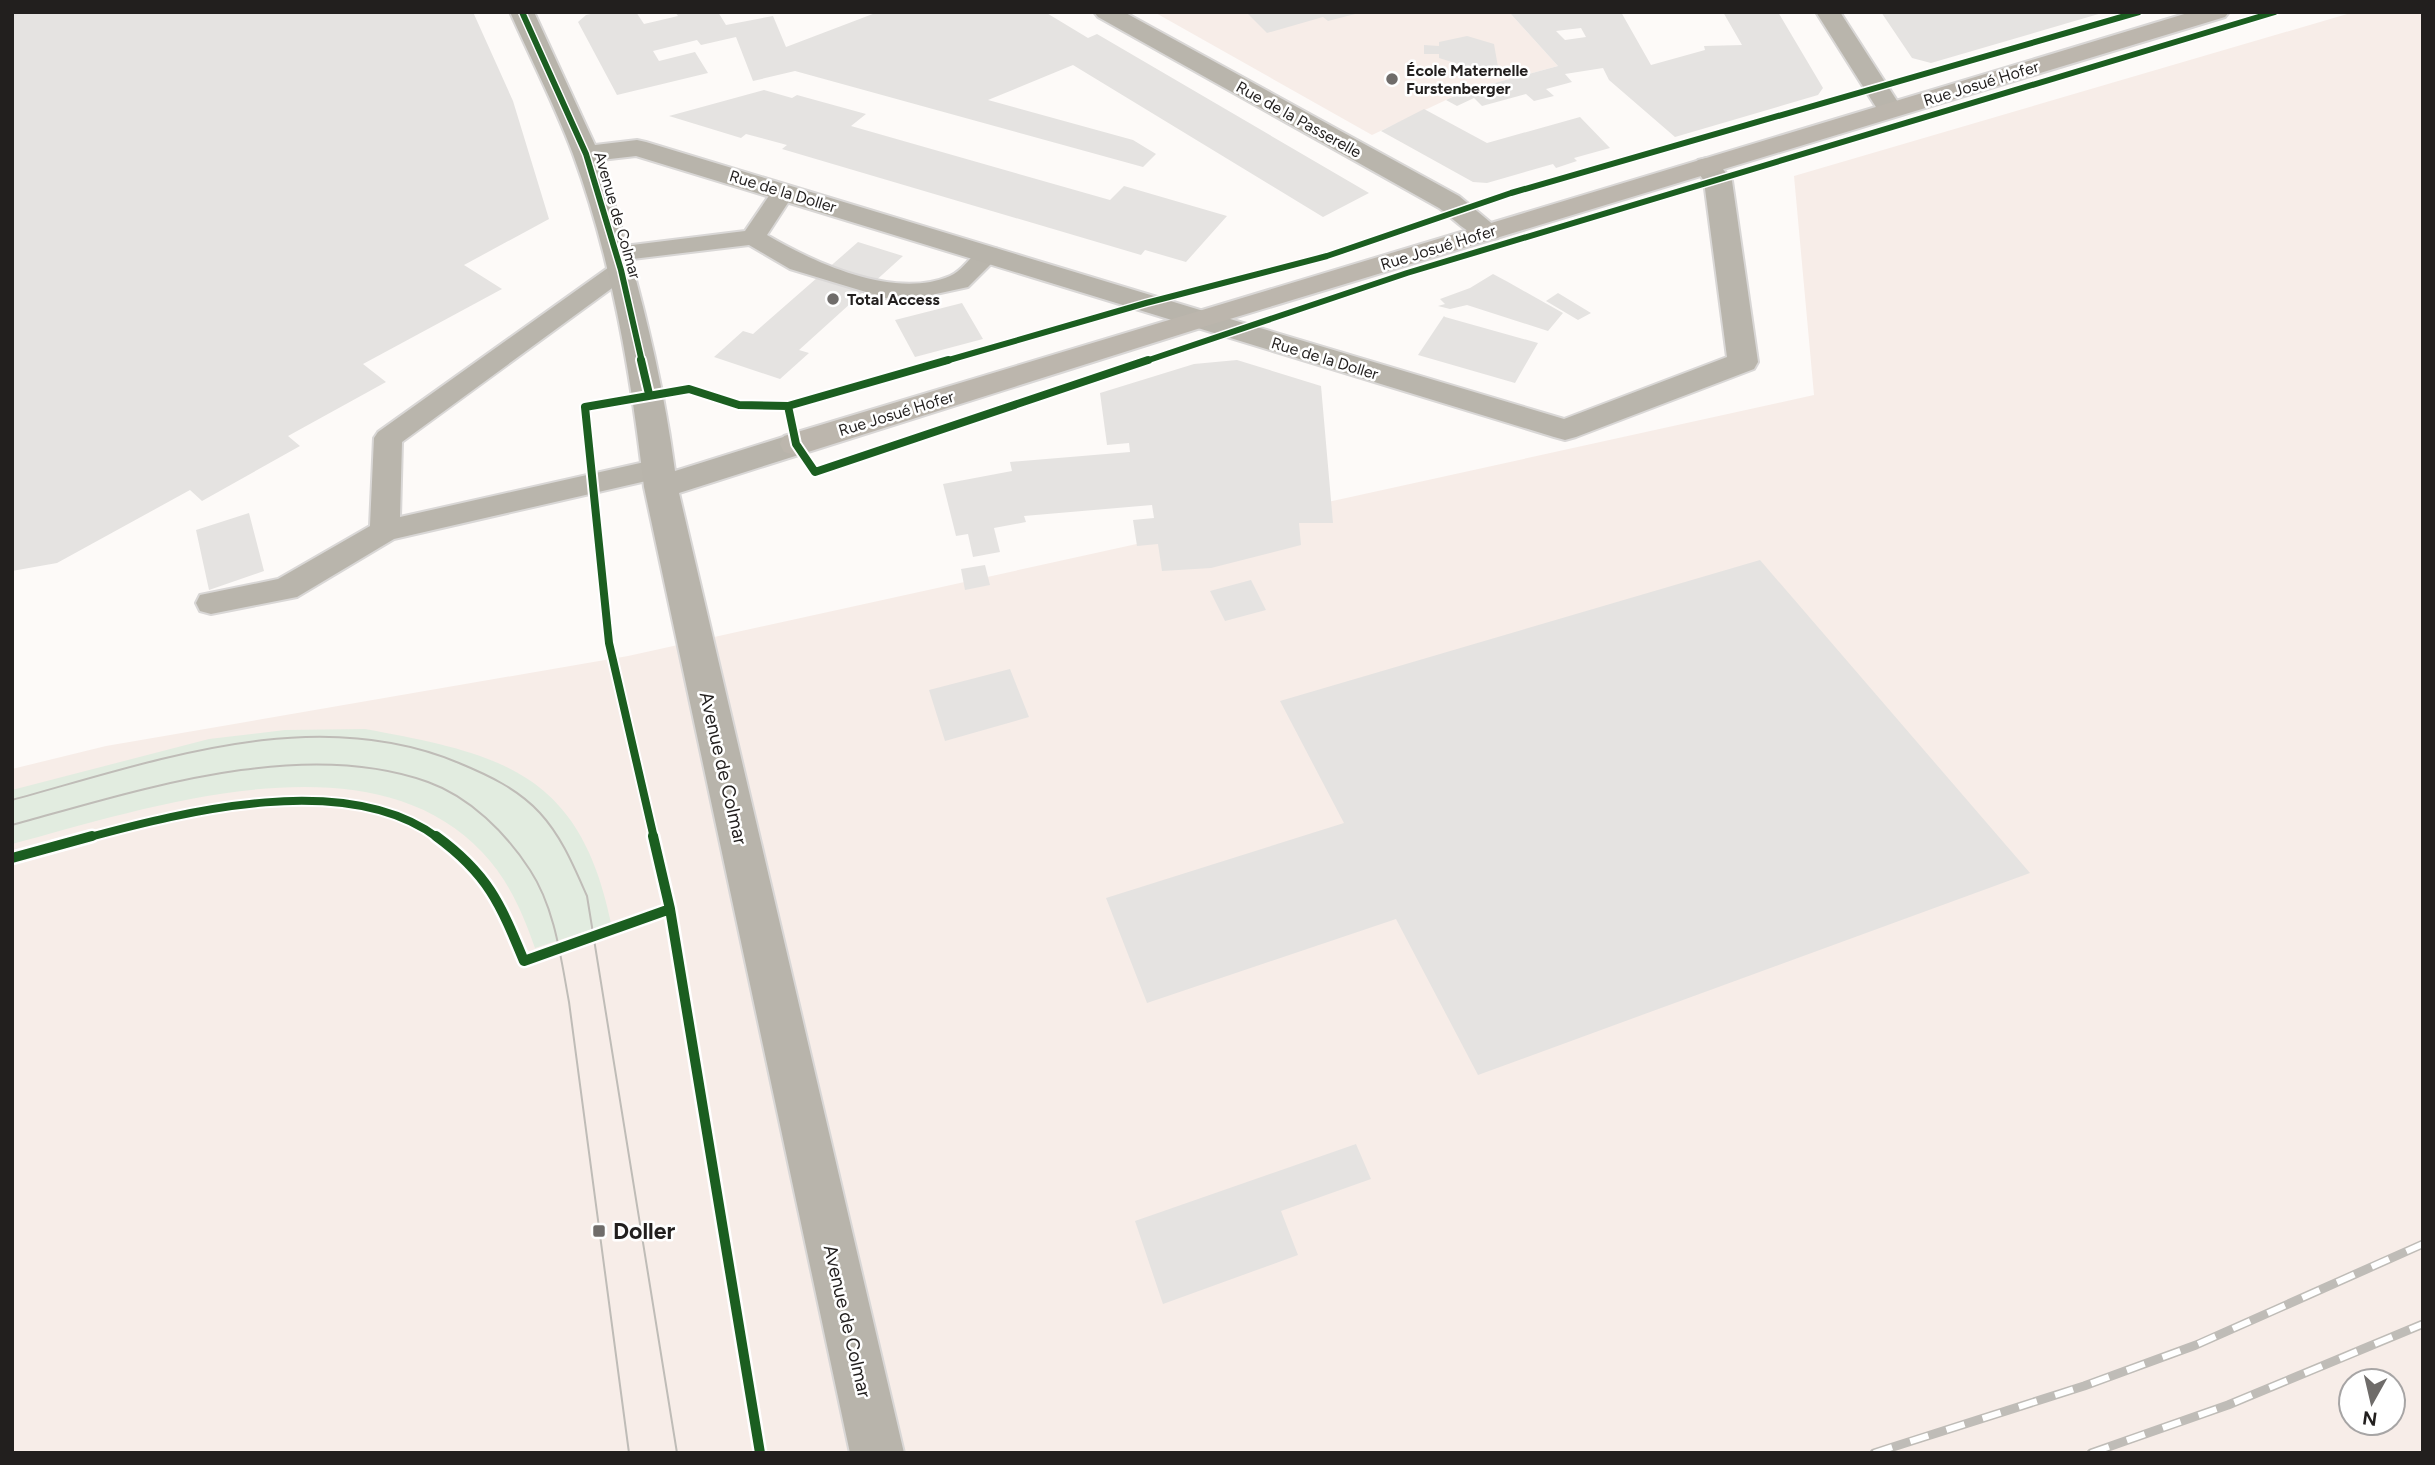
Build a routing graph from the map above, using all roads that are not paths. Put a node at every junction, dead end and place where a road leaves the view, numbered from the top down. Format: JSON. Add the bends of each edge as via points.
{"nodes":[{"id":1,"x":522,"y":12,"type":"edge"},
{"id":2,"x":1106,"y":12,"type":"edge"},
{"id":3,"x":1828,"y":12,"type":"edge"},
{"id":4,"x":2217,"y":12,"type":"edge"},
{"id":5,"x":1890,"y":110,"type":"junction"},
{"id":6,"x":586,"y":154,"type":"junction"},
{"id":7,"x":1707,"y":166,"type":"junction"},
{"id":8,"x":783,"y":192,"type":"junction"},
{"id":9,"x":1488,"y":232,"type":"junction"},
{"id":10,"x":753,"y":237,"type":"junction"},
{"id":11,"x":989,"y":254,"type":"junction"},
{"id":12,"x":618,"y":262,"type":"junction"},
{"id":13,"x":1199,"y":319,"type":"junction"},
{"id":14,"x":659,"y":478,"type":"junction"},
{"id":15,"x":384,"y":531,"type":"junction"},
{"id":16,"x":211,"y":603,"type":"dead end"},
{"id":17,"x":877,"y":1453,"type":"edge"}],
"edges":[{"from":1,"to":6,"type":"main road","name":"Avenue de Colmar"},
{"from":2,"to":9,"type":"street","name":"Rue de la Passerelle","via":[[1449,202]]},
{"from":3,"to":5,"type":"street"},
{"from":4,"to":5,"type":"main road","name":"Rue Josué Hofer"},
{"from":5,"to":7,"type":"main road","name":"Rue Josué Hofer"},
{"from":6,"to":8,"type":"main road","name":"Rue de la Doller","via":[[637,148]]},
{"from":6,"to":12,"type":"main road","name":"Avenue de Colmar"},
{"from":7,"to":9,"type":"main road","name":"Rue Josué Hofer"},
{"from":7,"to":13,"type":"street","name":"Rue de la Doller","via":[[1718,181],[1743,362],[1565,430]]},
{"from":8,"to":10,"type":"lane"},
{"from":8,"to":11,"type":"main road","name":"Rue de la Doller"},
{"from":9,"to":13,"type":"main road","name":"Rue Josué Hofer"},
{"from":10,"to":11,"type":"lane","via":[[799,264],[899,294],[959,282]]},
{"from":10,"to":12,"type":"lane"},
{"from":11,"to":13,"type":"main road","name":"Rue de la Doller"},
{"from":12,"to":14,"type":"main road","name":"Avenue de Colmar","via":[[649,394]]},
{"from":12,"to":15,"type":"lane","via":[[388,439]]},
{"from":13,"to":14,"type":"main road","name":"Rue Josué Hofer","via":[[796,444]]},
{"from":14,"to":15,"type":"lane"},
{"from":14,"to":17,"type":"main road","name":"Avenue de Colmar"},
{"from":15,"to":16,"type":"lane","via":[[286,589]]}]}
